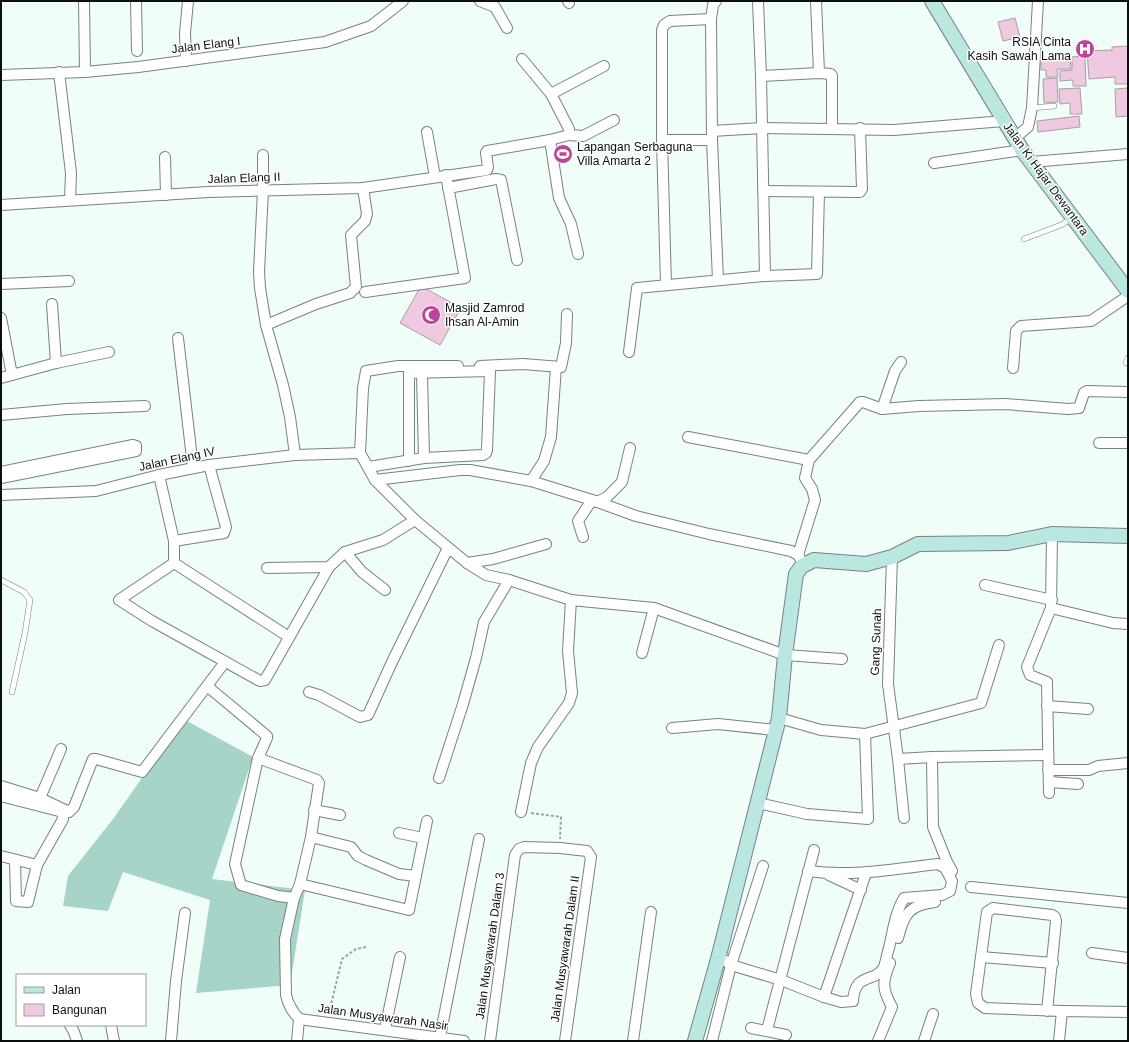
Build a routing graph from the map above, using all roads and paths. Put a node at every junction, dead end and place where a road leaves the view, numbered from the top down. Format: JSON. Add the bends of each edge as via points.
{"nodes":[{"id":1,"x":84,"y":1,"type":"edge"},
{"id":2,"x":136,"y":1,"type":"edge"},
{"id":3,"x":188,"y":1,"type":"edge"},
{"id":4,"x":403,"y":1,"type":"edge"},
{"id":5,"x":480,"y":1,"type":"edge"},
{"id":6,"x":716,"y":1,"type":"edge"},
{"id":7,"x":758,"y":1,"type":"edge"},
{"id":8,"x":816,"y":1,"type":"edge"},
{"id":9,"x":932,"y":1,"type":"edge"},
{"id":10,"x":1038,"y":1,"type":"edge"},
{"id":11,"x":711,"y":19,"type":"junction"},
{"id":12,"x":507,"y":28,"type":"dead end"},
{"id":13,"x":137,"y":51,"type":"dead end"},
{"id":14,"x":522,"y":59,"type":"dead end"},
{"id":15,"x":186,"y":61,"type":"junction"},
{"id":16,"x":604,"y":66,"type":"dead end"},
{"id":17,"x":59,"y":72,"type":"junction"},
{"id":18,"x":85,"y":72,"type":"junction"},
{"id":19,"x":819,"y":73,"type":"junction"},
{"id":20,"x":1,"y":75,"type":"edge"},
{"id":21,"x":761,"y":76,"type":"junction"},
{"id":22,"x":551,"y":94,"type":"junction"},
{"id":23,"x":1054,"y":106,"type":"dead end"},
{"id":24,"x":1032,"y":108,"type":"junction"},
{"id":25,"x":614,"y":120,"type":"dead end"},
{"id":26,"x":1004,"y":121,"type":"junction"},
{"id":27,"x":762,"y":128,"type":"junction"},
{"id":28,"x":832,"y":128,"type":"junction"},
{"id":29,"x":860,"y":128,"type":"junction"},
{"id":30,"x":427,"y":132,"type":"dead end"},
{"id":31,"x":569,"y":135,"type":"junction"},
{"id":32,"x":712,"y":135,"type":"junction"},
{"id":33,"x":550,"y":140,"type":"junction"},
{"id":34,"x":662,"y":140,"type":"junction"},
{"id":35,"x":1018,"y":144,"type":"junction"},
{"id":36,"x":1128,"y":154,"type":"edge"},
{"id":37,"x":262,"y":155,"type":"dead end"},
{"id":38,"x":165,"y":157,"type":"dead end"},
{"id":39,"x":1031,"y":162,"type":"junction"},
{"id":40,"x":934,"y":163,"type":"dead end"},
{"id":41,"x":446,"y":175,"type":"junction"},
{"id":42,"x":435,"y":177,"type":"junction"},
{"id":43,"x":302,"y":182,"type":"dead end"},
{"id":44,"x":263,"y":187,"type":"junction"},
{"id":45,"x":363,"y":188,"type":"junction"},
{"id":46,"x":448,"y":188,"type":"junction"},
{"id":47,"x":763,"y":191,"type":"junction"},
{"id":48,"x":819,"y":192,"type":"junction"},
{"id":49,"x":166,"y":195,"type":"junction"},
{"id":50,"x":70,"y":200,"type":"junction"},
{"id":51,"x":1,"y":205,"type":"edge"},
{"id":52,"x":1073,"y":217,"type":"junction"},
{"id":53,"x":1024,"y":239,"type":"dead end"},
{"id":54,"x":578,"y":254,"type":"dead end"},
{"id":55,"x":517,"y":260,"type":"dead end"},
{"id":56,"x":765,"y":276,"type":"junction"},
{"id":57,"x":1124,"y":276,"type":"edge"},
{"id":58,"x":718,"y":280,"type":"junction"},
{"id":59,"x":69,"y":281,"type":"dead end"},
{"id":60,"x":1,"y":284,"type":"edge"},
{"id":61,"x":666,"y":285,"type":"junction"},
{"id":62,"x":1128,"y":291,"type":"edge"},
{"id":63,"x":365,"y":292,"type":"dead end"},
{"id":64,"x":1128,"y":296,"type":"edge"},
{"id":65,"x":52,"y":304,"type":"dead end"},
{"id":66,"x":567,"y":314,"type":"dead end"},
{"id":67,"x":1,"y":318,"type":"edge"},
{"id":68,"x":266,"y":325,"type":"junction"},
{"id":69,"x":178,"y":338,"type":"dead end"},
{"id":70,"x":109,"y":352,"type":"dead end"},
{"id":71,"x":629,"y":352,"type":"dead end"},
{"id":72,"x":902,"y":362,"type":"dead end"},
{"id":73,"x":56,"y":363,"type":"junction"},
{"id":74,"x":556,"y":367,"type":"junction"},
{"id":75,"x":1013,"y":368,"type":"dead end"},
{"id":76,"x":12,"y":374,"type":"junction"},
{"id":77,"x":422,"y":374,"type":"junction"},
{"id":78,"x":1,"y":378,"type":"edge"},
{"id":79,"x":1128,"y":392,"type":"edge"},
{"id":80,"x":145,"y":406,"type":"dead end"},
{"id":81,"x":882,"y":409,"type":"junction"},
{"id":82,"x":1,"y":415,"type":"edge"},
{"id":83,"x":688,"y":437,"type":"dead end"},
{"id":84,"x":1099,"y":443,"type":"dead end"},
{"id":85,"x":1128,"y":443,"type":"edge"},
{"id":86,"x":630,"y":448,"type":"dead end"},
{"id":87,"x":360,"y":453,"type":"junction"},
{"id":88,"x":295,"y":455,"type":"junction"},
{"id":89,"x":424,"y":458,"type":"junction"},
{"id":90,"x":809,"y":460,"type":"junction"},
{"id":91,"x":410,"y":461,"type":"junction"},
{"id":92,"x":209,"y":465,"type":"junction"},
{"id":93,"x":193,"y":467,"type":"junction"},
{"id":94,"x":368,"y":467,"type":"junction"},
{"id":95,"x":1,"y":472,"type":"edge"},
{"id":96,"x":159,"y":475,"type":"junction"},
{"id":97,"x":1,"y":478,"type":"edge"},
{"id":98,"x":375,"y":480,"type":"junction"},
{"id":99,"x":531,"y":482,"type":"junction"},
{"id":100,"x":1,"y":495,"type":"edge"},
{"id":101,"x":594,"y":501,"type":"junction"},
{"id":102,"x":415,"y":520,"type":"junction"},
{"id":103,"x":1052,"y":534,"type":"junction"},
{"id":104,"x":1128,"y":536,"type":"edge"},
{"id":105,"x":583,"y":537,"type":"dead end"},
{"id":106,"x":174,"y":541,"type":"junction"},
{"id":107,"x":546,"y":544,"type":"dead end"},
{"id":108,"x":448,"y":548,"type":"junction"},
{"id":109,"x":346,"y":552,"type":"junction"},
{"id":110,"x":892,"y":557,"type":"junction"},
{"id":111,"x":800,"y":560,"type":"junction"},
{"id":112,"x":174,"y":563,"type":"junction"},
{"id":113,"x":467,"y":563,"type":"junction"},
{"id":114,"x":329,"y":567,"type":"junction"},
{"id":115,"x":267,"y":568,"type":"dead end"},
{"id":116,"x":1,"y":580,"type":"edge"},
{"id":117,"x":509,"y":580,"type":"junction"},
{"id":118,"x":985,"y":585,"type":"dead end"},
{"id":119,"x":385,"y":590,"type":"dead end"},
{"id":120,"x":571,"y":600,"type":"junction"},
{"id":121,"x":1052,"y":604,"type":"junction"},
{"id":122,"x":654,"y":608,"type":"junction"},
{"id":123,"x":1128,"y":624,"type":"edge"},
{"id":124,"x":289,"y":637,"type":"junction"},
{"id":125,"x":999,"y":645,"type":"dead end"},
{"id":126,"x":642,"y":653,"type":"dead end"},
{"id":127,"x":785,"y":655,"type":"junction"},
{"id":128,"x":842,"y":658,"type":"dead end"},
{"id":129,"x":225,"y":662,"type":"junction"},
{"id":130,"x":207,"y":686,"type":"junction"},
{"id":131,"x":12,"y":692,"type":"dead end"},
{"id":132,"x":309,"y":692,"type":"dead end"},
{"id":133,"x":1047,"y":706,"type":"junction"},
{"id":134,"x":1088,"y":709,"type":"dead end"},
{"id":135,"x":777,"y":724,"type":"junction"},
{"id":136,"x":894,"y":726,"type":"junction"},
{"id":137,"x":672,"y":728,"type":"dead end"},
{"id":138,"x":865,"y":734,"type":"junction"},
{"id":139,"x":61,"y":749,"type":"dead end"},
{"id":140,"x":1048,"y":755,"type":"junction"},
{"id":141,"x":932,"y":757,"type":"junction"},
{"id":142,"x":258,"y":758,"type":"junction"},
{"id":143,"x":898,"y":759,"type":"junction"},
{"id":144,"x":1128,"y":763,"type":"edge"},
{"id":145,"x":1048,"y":770,"type":"junction"},
{"id":146,"x":439,"y":778,"type":"dead end"},
{"id":147,"x":1049,"y":782,"type":"junction"},
{"id":148,"x":1078,"y":784,"type":"dead end"},
{"id":149,"x":1,"y":786,"type":"edge"},
{"id":150,"x":1049,"y":793,"type":"dead end"},
{"id":151,"x":1,"y":796,"type":"edge"},
{"id":152,"x":40,"y":798,"type":"junction"},
{"id":153,"x":758,"y":803,"type":"junction"},
{"id":154,"x":314,"y":810,"type":"junction"},
{"id":155,"x":521,"y":812,"type":"joint"},
{"id":156,"x":340,"y":815,"type":"dead end"},
{"id":157,"x":904,"y":818,"type":"dead end"},
{"id":158,"x":427,"y":821,"type":"dead end"},
{"id":159,"x":399,"y":833,"type":"dead end"},
{"id":160,"x":311,"y":837,"type":"junction"},
{"id":161,"x":423,"y":838,"type":"junction"},
{"id":162,"x":480,"y":839,"type":"dead end"},
{"id":163,"x":560,"y":848,"type":"junction"},
{"id":164,"x":814,"y":850,"type":"dead end"},
{"id":165,"x":1,"y":856,"type":"edge"},
{"id":166,"x":16,"y":860,"type":"junction"},
{"id":167,"x":37,"y":865,"type":"junction"},
{"id":168,"x":763,"y":866,"type":"dead end"},
{"id":169,"x":808,"y":871,"type":"junction"},
{"id":170,"x":826,"y":873,"type":"junction"},
{"id":171,"x":866,"y":873,"type":"junction"},
{"id":172,"x":416,"y":876,"type":"junction"},
{"id":173,"x":300,"y":884,"type":"junction"},
{"id":174,"x":971,"y":887,"type":"dead end"},
{"id":175,"x":861,"y":890,"type":"junction"},
{"id":176,"x":294,"y":898,"type":"junction"},
{"id":177,"x":1128,"y":903,"type":"edge"},
{"id":178,"x":651,"y":912,"type":"dead end"},
{"id":179,"x":185,"y":913,"type":"dead end"},
{"id":180,"x":366,"y":947,"type":"dead end"},
{"id":181,"x":1092,"y":953,"type":"dead end"},
{"id":182,"x":400,"y":957,"type":"dead end"},
{"id":183,"x":981,"y":957,"type":"junction"},
{"id":184,"x":1128,"y":958,"type":"edge"},
{"id":185,"x":722,"y":962,"type":"junction"},
{"id":186,"x":1052,"y":963,"type":"junction"},
{"id":187,"x":781,"y":980,"type":"junction"},
{"id":188,"x":824,"y":997,"type":"junction"},
{"id":189,"x":1047,"y":1011,"type":"junction"},
{"id":190,"x":1062,"y":1011,"type":"junction"},
{"id":191,"x":1128,"y":1012,"type":"edge"},
{"id":192,"x":933,"y":1014,"type":"dead end"},
{"id":193,"x":299,"y":1019,"type":"junction"},
{"id":194,"x":326,"y":1022,"type":"junction"},
{"id":195,"x":71,"y":1026,"type":"edge"},
{"id":196,"x":111,"y":1026,"type":"edge"},
{"id":197,"x":751,"y":1028,"type":"dead end"},
{"id":198,"x":385,"y":1029,"type":"junction"},
{"id":199,"x":767,"y":1030,"type":"junction"},
{"id":200,"x":786,"y":1034,"type":"dead end"},
{"id":201,"x":440,"y":1037,"type":"junction"},
{"id":202,"x":77,"y":1041,"type":"edge"},
{"id":203,"x":114,"y":1041,"type":"edge"},
{"id":204,"x":171,"y":1041,"type":"edge"},
{"id":205,"x":297,"y":1041,"type":"edge"},
{"id":206,"x":464,"y":1041,"type":"edge"},
{"id":207,"x":490,"y":1041,"type":"edge"},
{"id":208,"x":565,"y":1041,"type":"edge"},
{"id":209,"x":633,"y":1041,"type":"edge"},
{"id":210,"x":695,"y":1041,"type":"edge"},
{"id":211,"x":712,"y":1041,"type":"edge"},
{"id":212,"x":878,"y":1041,"type":"edge"},
{"id":213,"x":924,"y":1041,"type":"edge"},
{"id":214,"x":1060,"y":1041,"type":"edge"}],
"edges":[{"from":1,"to":18,"type":"street"},
{"from":2,"to":13,"type":"street"},
{"from":3,"to":15,"type":"street"},
{"from":4,"to":15,"type":"street","name":"Jalan Elang I","via":[[371,26],[325,42]]},
{"from":5,"to":12,"type":"street","via":[[495,7]]},
{"from":6,"to":11,"type":"street"},
{"from":7,"to":21,"type":"street"},
{"from":8,"to":19,"type":"street"},
{"from":9,"to":26,"type":"street","name":"Jalan Ki Hajar Dewantara"},
{"from":10,"to":24,"type":"street"},
{"from":11,"to":32,"type":"street"},
{"from":11,"to":34,"type":"street","via":[[670,21],[663,27]]},
{"from":14,"to":22,"type":"street"},
{"from":15,"to":18,"type":"street","name":"Jalan Elang I"},
{"from":16,"to":22,"type":"street"},
{"from":17,"to":18,"type":"street","name":"Jalan Elang I"},
{"from":17,"to":20,"type":"street","name":"Jalan Elang I"},
{"from":17,"to":50,"type":"street","via":[[71,173]]},
{"from":19,"to":21,"type":"street"},
{"from":19,"to":28,"type":"street","via":[[828,73],[832,76]]},
{"from":21,"to":27,"type":"street"},
{"from":22,"to":31,"type":"street","via":[[569,129]]},
{"from":23,"to":24,"type":"lane"},
{"from":24,"to":35,"type":"street","via":[[1028,127]]},
{"from":25,"to":31,"type":"street","via":[[583,136]]},
{"from":26,"to":29,"type":"street","via":[[894,130]]},
{"from":26,"to":35,"type":"street","name":"Jalan Ki Hajar Dewantara"},
{"from":27,"to":28,"type":"street"},
{"from":27,"to":32,"type":"street"},
{"from":27,"to":47,"type":"street"},
{"from":28,"to":29,"type":"street"},
{"from":29,"to":48,"type":"street","via":[[861,192]]},
{"from":30,"to":42,"type":"street"},
{"from":31,"to":33,"type":"street"},
{"from":32,"to":34,"type":"street"},
{"from":32,"to":58,"type":"street"},
{"from":33,"to":41,"type":"street","name":"Jalan Elang II","via":[[487,151],[486,170]]},
{"from":33,"to":54,"type":"street","via":[[559,198],[572,224]]},
{"from":34,"to":61,"type":"street"},
{"from":35,"to":39,"type":"street","name":"Jalan Ki Hajar Dewantara"},
{"from":35,"to":40,"type":"street"},
{"from":36,"to":39,"type":"street"},
{"from":37,"to":44,"type":"street"},
{"from":38,"to":49,"type":"street"},
{"from":39,"to":52,"type":"street","name":"Jalan Ki Hajar Dewantara"},
{"from":41,"to":42,"type":"street","name":"Jalan Elang II"},
{"from":41,"to":46,"type":"street"},
{"from":42,"to":45,"type":"street","name":"Jalan Elang II"},
{"from":43,"to":44,"type":"street"},
{"from":44,"to":45,"type":"street","name":"Jalan Elang II"},
{"from":44,"to":49,"type":"street","name":"Jalan Elang II"},
{"from":44,"to":68,"type":"street","via":[[259,272]]},
{"from":45,"to":68,"type":"street","via":[[367,214],[365,221],[351,235],[356,287],[350,293]]},
{"from":46,"to":55,"type":"street","via":[[496,178],[501,180]]},
{"from":46,"to":63,"type":"street","via":[[465,278]]},
{"from":47,"to":48,"type":"street"},
{"from":47,"to":56,"type":"street"},
{"from":48,"to":56,"type":"street","via":[[817,274]]},
{"from":49,"to":50,"type":"street","name":"Jalan Elang II"},
{"from":50,"to":51,"type":"street","name":"Jalan Elang II"},
{"from":52,"to":53,"type":"lane","via":[[1061,225]]},
{"from":52,"to":57,"type":"street","name":"Jalan Ki Hajar Dewantara"},
{"from":56,"to":58,"type":"street"},
{"from":57,"to":62,"type":"street","name":"Jalan Ki Hajar Dewantara"},
{"from":58,"to":61,"type":"street"},
{"from":59,"to":60,"type":"street"},
{"from":61,"to":71,"type":"street","via":[[637,288]]},
{"from":64,"to":75,"type":"street","via":[[1091,321],[1021,326],[1016,331]]},
{"from":65,"to":73,"type":"street"},
{"from":66,"to":74,"type":"street","via":[[566,343],[561,366]]},
{"from":67,"to":76,"type":"street"},
{"from":68,"to":88,"type":"street","via":[[290,417]]},
{"from":69,"to":93,"type":"street"},
{"from":70,"to":73,"type":"street"},
{"from":72,"to":81,"type":"street","via":[[895,371]]},
{"from":73,"to":76,"type":"street"},
{"from":74,"to":87,"type":"street","via":[[523,364],[398,366],[366,372]]},
{"from":74,"to":99,"type":"street","via":[[551,437],[544,461]]},
{"from":76,"to":78,"type":"street"},
{"from":77,"to":89,"type":"street"},
{"from":77,"to":89,"type":"street","via":[[490,371],[486,453]]},
{"from":77,"to":91,"type":"street","via":[[409,373]]},
{"from":79,"to":81,"type":"street","via":[[1087,391],[1079,408],[1005,404]]},
{"from":80,"to":82,"type":"street"},
{"from":81,"to":90,"type":"street","via":[[860,402]]},
{"from":83,"to":90,"type":"street"},
{"from":84,"to":85,"type":"street"},
{"from":86,"to":101,"type":"street","via":[[622,482],[607,497]]},
{"from":87,"to":88,"type":"street","name":"Jalan Elang IV"},
{"from":87,"to":94,"type":"street"},
{"from":88,"to":92,"type":"street","name":"Jalan Elang IV"},
{"from":89,"to":91,"type":"street"},
{"from":90,"to":111,"type":"street","via":[[805,478],[815,500]]},
{"from":91,"to":94,"type":"street"},
{"from":92,"to":93,"type":"street","name":"Jalan Elang IV"},
{"from":92,"to":106,"type":"street","via":[[225,531]]},
{"from":93,"to":96,"type":"street","name":"Jalan Elang IV"},
{"from":94,"to":98,"type":"street"},
{"from":95,"to":97,"type":"street","via":[[133,445],[137,448],[136,451]]},
{"from":96,"to":100,"type":"street","name":"Jalan Elang IV","via":[[96,491]]},
{"from":96,"to":106,"type":"street"},
{"from":98,"to":99,"type":"street","via":[[465,470]]},
{"from":98,"to":102,"type":"street"},
{"from":99,"to":101,"type":"street"},
{"from":101,"to":105,"type":"street","via":[[578,521]]},
{"from":101,"to":111,"type":"street","via":[[636,516],[791,551]]},
{"from":102,"to":108,"type":"street"},
{"from":102,"to":109,"type":"street","via":[[383,540]]},
{"from":103,"to":104,"type":"street"},
{"from":103,"to":110,"type":"street","via":[[1008,542],[918,544]]},
{"from":103,"to":121,"type":"street"},
{"from":106,"to":112,"type":"street"},
{"from":107,"to":113,"type":"street","via":[[493,559]]},
{"from":108,"to":113,"type":"street"},
{"from":108,"to":132,"type":"street","via":[[368,715],[360,717]]},
{"from":109,"to":114,"type":"street"},
{"from":109,"to":119,"type":"street","via":[[362,572]]},
{"from":110,"to":111,"type":"street","via":[[866,564]]},
{"from":110,"to":136,"type":"street","name":"Gang Sunah","via":[[888,684]]},
{"from":111,"to":127,"type":"street"},
{"from":112,"to":124,"type":"street"},
{"from":112,"to":129,"type":"street","via":[[119,600]]},
{"from":113,"to":117,"type":"street","via":[[486,575]]},
{"from":114,"to":115,"type":"street"},
{"from":114,"to":124,"type":"street"},
{"from":116,"to":131,"type":"lane","via":[[24,592],[30,600]]},
{"from":117,"to":120,"type":"street"},
{"from":117,"to":146,"type":"street","via":[[484,622],[463,704]]},
{"from":118,"to":121,"type":"street"},
{"from":120,"to":122,"type":"street"},
{"from":120,"to":155,"type":"street","via":[[568,651],[572,696],[538,747],[531,763]]},
{"from":121,"to":123,"type":"street","via":[[1113,623]]},
{"from":121,"to":133,"type":"street","via":[[1027,667],[1030,675],[1047,682]]},
{"from":122,"to":126,"type":"street"},
{"from":122,"to":127,"type":"street"},
{"from":124,"to":129,"type":"street","via":[[265,680],[260,681]]},
{"from":125,"to":136,"type":"street","via":[[981,703]]},
{"from":127,"to":128,"type":"street"},
{"from":127,"to":135,"type":"street"},
{"from":129,"to":130,"type":"street"},
{"from":130,"to":142,"type":"street","via":[[267,736]]},
{"from":130,"to":152,"type":"street","via":[[142,772],[96,758],[93,759],[74,807],[69,812]]},
{"from":133,"to":134,"type":"street"},
{"from":133,"to":140,"type":"street"},
{"from":135,"to":137,"type":"street","via":[[718,724]]},
{"from":135,"to":138,"type":"street"},
{"from":135,"to":153,"type":"street"},
{"from":136,"to":138,"type":"street"},
{"from":136,"to":143,"type":"street","name":"Gang Sunah"},
{"from":138,"to":153,"type":"street","via":[[868,818],[807,814]]},
{"from":139,"to":152,"type":"street"},
{"from":140,"to":141,"type":"street"},
{"from":140,"to":145,"type":"street"},
{"from":141,"to":143,"type":"street"},
{"from":141,"to":212,"type":"street","via":[[932,827],[954,874],[957,887],[955,894],[944,900],[922,903],[912,908],[904,919],[884,976],[884,989],[892,1007]]},
{"from":142,"to":154,"type":"street","via":[[317,780]]},
{"from":142,"to":176,"type":"street","via":[[235,864],[242,886]]},
{"from":143,"to":157,"type":"street","name":"Gang Sunah"},
{"from":144,"to":145,"type":"street","via":[[1098,766],[1090,770]]},
{"from":145,"to":147,"type":"street"},
{"from":147,"to":148,"type":"street"},
{"from":147,"to":150,"type":"street"},
{"from":149,"to":152,"type":"street"},
{"from":151,"to":167,"type":"street","via":[[63,814],[63,820]]},
{"from":153,"to":185,"type":"street"},
{"from":154,"to":156,"type":"street"},
{"from":154,"to":160,"type":"street"},
{"from":155,"to":163,"type":"path","via":[[561,817]]},
{"from":158,"to":161,"type":"street"},
{"from":159,"to":161,"type":"street"},
{"from":160,"to":172,"type":"street","via":[[351,847],[358,856],[366,860],[399,874]]},
{"from":160,"to":173,"type":"street"},
{"from":161,"to":172,"type":"street"},
{"from":162,"to":201,"type":"street"},
{"from":163,"to":207,"type":"street","name":"Jalan Musyawarah Dalam 3","via":[[524,847],[519,849],[516,855]]},
{"from":163,"to":208,"type":"street","name":"Jalan Musyawarah Dalam II","via":[[587,851],[591,861]]},
{"from":164,"to":169,"type":"street"},
{"from":165,"to":166,"type":"street"},
{"from":166,"to":167,"type":"street"},
{"from":166,"to":167,"type":"street","via":[[16,901],[28,902]]},
{"from":168,"to":185,"type":"street"},
{"from":169,"to":170,"type":"street"},
{"from":169,"to":187,"type":"street"},
{"from":170,"to":171,"type":"street"},
{"from":170,"to":175,"type":"street"},
{"from":171,"to":175,"type":"street"},
{"from":171,"to":188,"type":"street","via":[[938,864],[945,868],[952,881],[950,891],[942,895],[904,898],[899,908],[884,967],[876,975],[860,982],[853,1001],[841,1002]]},
{"from":172,"to":173,"type":"street","via":[[408,910]]},
{"from":173,"to":176,"type":"street"},
{"from":174,"to":177,"type":"street"},
{"from":175,"to":188,"type":"street"},
{"from":176,"to":193,"type":"street","via":[[285,939],[286,995],[291,1009]]},
{"from":178,"to":209,"type":"street"},
{"from":179,"to":204,"type":"street"},
{"from":180,"to":194,"type":"path","via":[[356,949],[342,959]]},
{"from":181,"to":184,"type":"street"},
{"from":182,"to":198,"type":"street"},
{"from":183,"to":186,"type":"street"},
{"from":183,"to":186,"type":"street","via":[[987,912],[994,908],[1055,917]]},
{"from":183,"to":189,"type":"street","via":[[976,994],[978,1003],[985,1008]]},
{"from":185,"to":187,"type":"street"},
{"from":185,"to":210,"type":"street"},
{"from":185,"to":211,"type":"street"},
{"from":186,"to":189,"type":"street"},
{"from":187,"to":188,"type":"street"},
{"from":187,"to":199,"type":"street"},
{"from":189,"to":190,"type":"street"},
{"from":190,"to":191,"type":"street"},
{"from":190,"to":214,"type":"street"},
{"from":192,"to":213,"type":"street"},
{"from":193,"to":194,"type":"street","name":"Jalan Musyawarah Nasir"},
{"from":193,"to":205,"type":"street"},
{"from":194,"to":198,"type":"street","name":"Jalan Musyawarah Nasir"},
{"from":195,"to":202,"type":"street"},
{"from":196,"to":203,"type":"street"},
{"from":197,"to":199,"type":"street"},
{"from":198,"to":201,"type":"street","name":"Jalan Musyawarah Nasir"},
{"from":199,"to":200,"type":"street"},
{"from":201,"to":206,"type":"street","name":"Jalan Musyawarah Nasir"}]}
